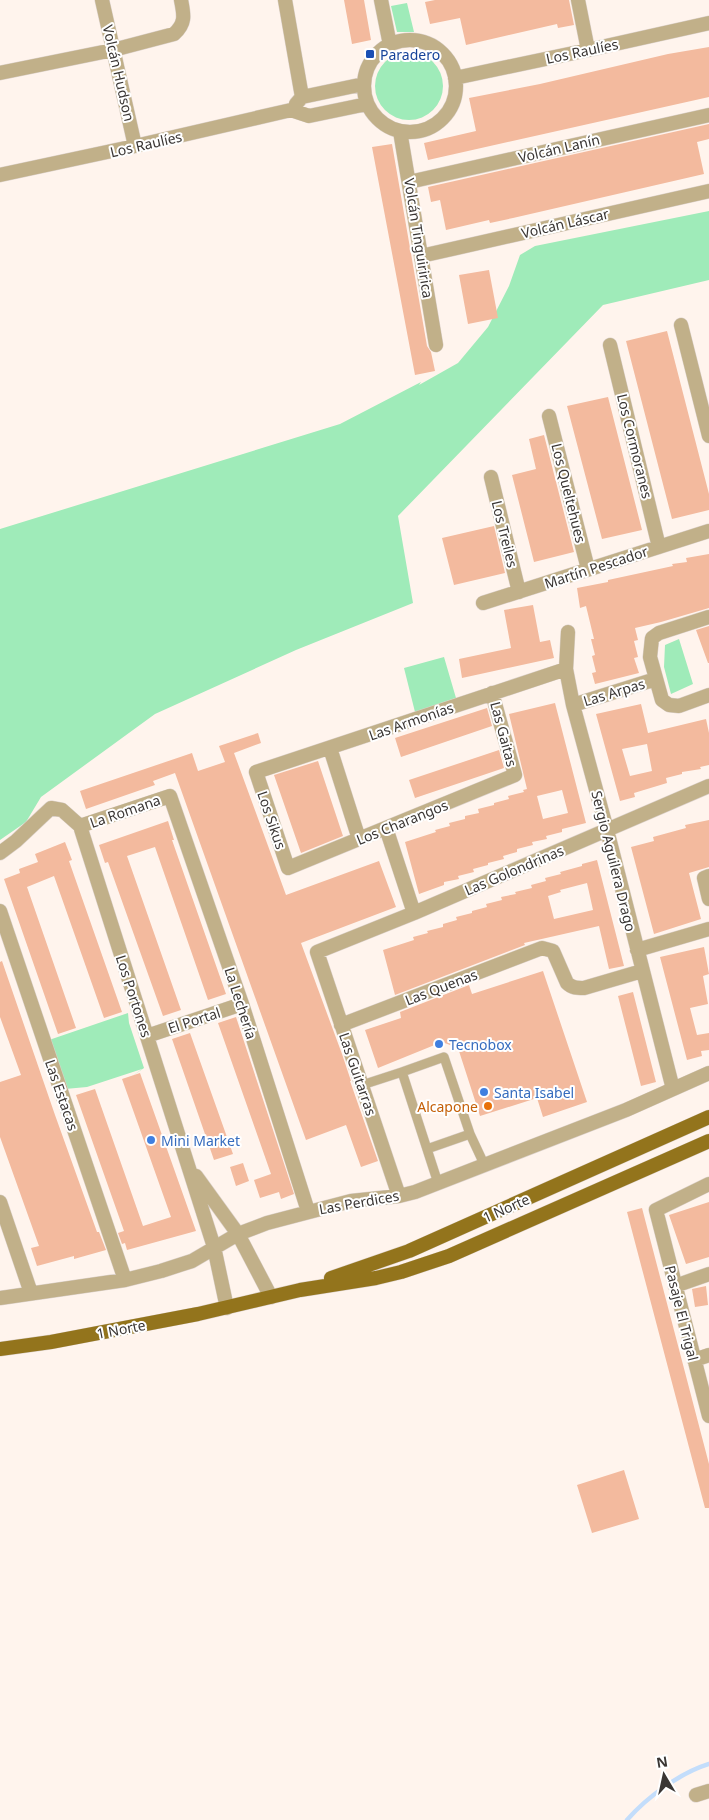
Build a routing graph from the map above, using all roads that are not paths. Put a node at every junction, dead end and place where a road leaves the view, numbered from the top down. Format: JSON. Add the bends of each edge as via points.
{"nodes":[{"id":1,"x":102,"y":0,"type":"edge"},
{"id":2,"x":181,"y":0,"type":"edge"},
{"id":3,"x":285,"y":0,"type":"edge"},
{"id":4,"x":382,"y":0,"type":"edge"},
{"id":5,"x":578,"y":0,"type":"edge"},
{"id":6,"x":709,"y":23,"type":"edge"},
{"id":7,"x":390,"y":45,"type":"junction"},
{"id":8,"x":113,"y":50,"type":"junction"},
{"id":9,"x":588,"y":50,"type":"junction"},
{"id":10,"x":0,"y":73,"type":"edge"},
{"id":11,"x":455,"y":78,"type":"junction"},
{"id":12,"x":364,"y":84,"type":"junction"},
{"id":13,"x":302,"y":97,"type":"junction"},
{"id":14,"x":367,"y":104,"type":"junction"},
{"id":15,"x":291,"y":110,"type":"junction"},
{"id":16,"x":709,"y":115,"type":"edge"},
{"id":17,"x":400,"y":131,"type":"junction"},
{"id":18,"x":135,"y":146,"type":"junction"},
{"id":19,"x":0,"y":175,"type":"edge"},
{"id":20,"x":409,"y":182,"type":"junction"},
{"id":21,"x":709,"y":191,"type":"edge"},
{"id":22,"x":421,"y":256,"type":"junction"},
{"id":23,"x":681,"y":325,"type":"dead end"},
{"id":24,"x":436,"y":345,"type":"dead end"},
{"id":25,"x":610,"y":345,"type":"dead end"},
{"id":26,"x":549,"y":416,"type":"dead end"},
{"id":27,"x":709,"y":436,"type":"edge"},
{"id":28,"x":491,"y":477,"type":"dead end"},
{"id":29,"x":709,"y":531,"type":"edge"},
{"id":30,"x":659,"y":547,"type":"junction"},
{"id":31,"x":588,"y":569,"type":"junction"},
{"id":32,"x":519,"y":592,"type":"junction"},
{"id":33,"x":483,"y":603,"type":"dead end"},
{"id":34,"x":709,"y":617,"type":"edge"},
{"id":35,"x":568,"y":632,"type":"dead end"},
{"id":36,"x":566,"y":669,"type":"junction"},
{"id":37,"x":656,"y":679,"type":"junction"},
{"id":38,"x":492,"y":693,"type":"junction"},
{"id":39,"x":709,"y":696,"type":"edge"},
{"id":40,"x":572,"y":705,"type":"junction"},
{"id":41,"x":330,"y":748,"type":"junction"},
{"id":42,"x":256,"y":772,"type":"joint"},
{"id":43,"x":515,"y":775,"type":"joint"},
{"id":44,"x":709,"y":786,"type":"edge"},
{"id":45,"x":170,"y":796,"type":"joint"},
{"id":46,"x":80,"y":826,"type":"junction"},
{"id":47,"x":386,"y":828,"type":"junction"},
{"id":48,"x":607,"y":830,"type":"junction"},
{"id":49,"x":359,"y":839,"type":"junction"},
{"id":50,"x":0,"y":852,"type":"edge"},
{"id":51,"x":288,"y":868,"type":"joint"},
{"id":52,"x":707,"y":877,"type":"edge"},
{"id":53,"x":709,"y":899,"type":"edge"},
{"id":54,"x":0,"y":911,"type":"edge"},
{"id":55,"x":414,"y":913,"type":"junction"},
{"id":56,"x":709,"y":929,"type":"edge"},
{"id":57,"x":637,"y":950,"type":"junction"},
{"id":58,"x":317,"y":952,"type":"joint"},
{"id":59,"x":642,"y":971,"type":"junction"},
{"id":60,"x":242,"y":1004,"type":"junction"},
{"id":61,"x":341,"y":1025,"type":"junction"},
{"id":62,"x":147,"y":1036,"type":"junction"},
{"id":63,"x":402,"y":1072,"type":"junction"},
{"id":64,"x":709,"y":1073,"type":"edge"},
{"id":65,"x":362,"y":1085,"type":"junction"},
{"id":66,"x":673,"y":1089,"type":"junction"},
{"id":67,"x":709,"y":1117,"type":"edge"},
{"id":68,"x":470,"y":1134,"type":"junction"},
{"id":69,"x":709,"y":1141,"type":"edge"},
{"id":70,"x":427,"y":1149,"type":"junction"},
{"id":71,"x":484,"y":1164,"type":"junction"},
{"id":72,"x":188,"y":1166,"type":"junction"},
{"id":73,"x":438,"y":1183,"type":"junction"},
{"id":74,"x":709,"y":1184,"type":"edge"},
{"id":75,"x":399,"y":1196,"type":"junction"},
{"id":76,"x":0,"y":1202,"type":"edge"},
{"id":77,"x":308,"y":1211,"type":"junction"},
{"id":78,"x":238,"y":1234,"type":"junction"},
{"id":79,"x":214,"y":1247,"type":"junction"},
{"id":80,"x":709,"y":1274,"type":"edge"},
{"id":81,"x":125,"y":1280,"type":"junction"},
{"id":82,"x":675,"y":1286,"type":"junction"},
{"id":83,"x":300,"y":1290,"type":"junction"},
{"id":84,"x":30,"y":1294,"type":"junction"},
{"id":85,"x":271,"y":1297,"type":"junction"},
{"id":86,"x":0,"y":1298,"type":"edge"},
{"id":87,"x":228,"y":1308,"type":"junction"},
{"id":88,"x":0,"y":1349,"type":"edge"},
{"id":89,"x":709,"y":1355,"type":"edge"},
{"id":90,"x":694,"y":1360,"type":"junction"},
{"id":91,"x":709,"y":1416,"type":"edge"}],
"edges":[{"from":1,"to":8,"type":"street","name":"Volcán Hudson"},
{"from":2,"to":8,"type":"street","via":[[184,18],[174,34]]},
{"from":3,"to":13,"type":"street"},
{"from":4,"to":7,"type":"street"},
{"from":5,"to":9,"type":"street"},
{"from":6,"to":9,"type":"street","name":"Los Raulíes"},
{"from":7,"to":11,"type":"street","via":[[405,40],[420,41],[434,47],[446,57]]},
{"from":7,"to":12,"type":"street","via":[[372,59]]},
{"from":8,"to":10,"type":"street"},
{"from":8,"to":18,"type":"street","name":"Volcán Hudson"},
{"from":9,"to":11,"type":"street","name":"Los Raulíes"},
{"from":11,"to":17,"type":"street","via":[[456,92],[452,105],[440,121],[422,131]]},
{"from":12,"to":13,"type":"street"},
{"from":12,"to":14,"type":"street"},
{"from":13,"to":15,"type":"street"},
{"from":14,"to":15,"type":"street","name":"Los Raulíes","via":[[309,116]]},
{"from":14,"to":17,"type":"street","via":[[374,116],[386,126]]},
{"from":15,"to":18,"type":"street","name":"Los Raulíes"},
{"from":16,"to":20,"type":"street","name":"Volcán Lanín"},
{"from":17,"to":20,"type":"street","name":"Volcán Tinguiririca"},
{"from":18,"to":19,"type":"street","name":"Los Raulíes"},
{"from":20,"to":22,"type":"street","name":"Volcán Tinguiririca"},
{"from":21,"to":22,"type":"street","name":"Volcán Láscar"},
{"from":22,"to":24,"type":"street","name":"Volcán Tinguiririca"},
{"from":23,"to":27,"type":"street"},
{"from":25,"to":30,"type":"street","name":"Los Cormoranes"},
{"from":26,"to":31,"type":"street","name":"Los Queltehues"},
{"from":28,"to":32,"type":"street","name":"Los Treiles"},
{"from":29,"to":30,"type":"street","name":"Martín Pescador"},
{"from":30,"to":31,"type":"street","name":"Martín Pescador"},
{"from":31,"to":32,"type":"street","name":"Martín Pescador"},
{"from":32,"to":33,"type":"street","name":"Martín Pescador"},
{"from":34,"to":37,"type":"street","via":[[652,638],[650,657]]},
{"from":35,"to":36,"type":"street","name":"Sergio Aguilera Drago"},
{"from":36,"to":38,"type":"street","name":"Las Armonías"},
{"from":36,"to":40,"type":"street","name":"Sergio Aguilera Drago"},
{"from":37,"to":39,"type":"street","via":[[662,700],[669,705],[679,706]]},
{"from":37,"to":40,"type":"street","name":"Las Arpas"},
{"from":38,"to":41,"type":"street","name":"Las Armonías"},
{"from":38,"to":43,"type":"street","name":"Las Gaitas"},
{"from":40,"to":48,"type":"street","name":"Sergio Aguilera Drago"},
{"from":41,"to":42,"type":"street","name":"Las Armonías"},
{"from":41,"to":49,"type":"street"},
{"from":42,"to":51,"type":"street","name":"Los Sikus"},
{"from":43,"to":47,"type":"street","name":"Los Charangos"},
{"from":44,"to":48,"type":"street","name":"Las Golondrinas"},
{"from":45,"to":46,"type":"street","name":"La Romana"},
{"from":45,"to":60,"type":"street","name":"La Lechería"},
{"from":46,"to":50,"type":"street","via":[[62,810],[51,808]]},
{"from":46,"to":62,"type":"street","name":"Los Portones"},
{"from":47,"to":49,"type":"street","name":"Los Charangos"},
{"from":47,"to":55,"type":"street"},
{"from":48,"to":55,"type":"street","name":"Las Golondrinas"},
{"from":48,"to":57,"type":"street","name":"Sergio Aguilera Drago"},
{"from":49,"to":51,"type":"street","name":"Los Charangos"},
{"from":52,"to":53,"type":"street"},
{"from":54,"to":81,"type":"street","name":"Las Estacas"},
{"from":55,"to":58,"type":"street","name":"Las Golondrinas"},
{"from":56,"to":57,"type":"street"},
{"from":57,"to":59,"type":"street","name":"Sergio Aguilera Drago"},
{"from":58,"to":61,"type":"street","name":"Las Guitarras"},
{"from":59,"to":61,"type":"street","name":"Las Quenas","via":[[584,988],[571,987],[552,951],[542,948]]},
{"from":59,"to":66,"type":"street","name":"Sergio Aguilera Drago"},
{"from":60,"to":62,"type":"street","name":"El Portal"},
{"from":60,"to":77,"type":"street","name":"La Lechería"},
{"from":61,"to":65,"type":"street","name":"Las Guitarras"},
{"from":62,"to":72,"type":"street","name":"Los Portones"},
{"from":63,"to":65,"type":"lane"},
{"from":63,"to":68,"type":"lane","via":[[444,1057]]},
{"from":63,"to":70,"type":"lane"},
{"from":64,"to":66,"type":"street","name":"Las Perdices"},
{"from":65,"to":75,"type":"street","name":"Las Guitarras"},
{"from":66,"to":71,"type":"street","name":"Las Perdices"},
{"from":67,"to":83,"type":"main road","name":"1 Norte","via":[[409,1251]]},
{"from":68,"to":70,"type":"lane"},
{"from":68,"to":71,"type":"lane"},
{"from":69,"to":83,"type":"main road","name":"1 Norte","via":[[425,1265],[376,1278]]},
{"from":70,"to":73,"type":"lane"},
{"from":71,"to":73,"type":"street","name":"Las Perdices"},
{"from":72,"to":78,"type":"street","name":"Los Portones"},
{"from":72,"to":79,"type":"street","name":"Los Portones"},
{"from":73,"to":75,"type":"street","name":"Las Perdices"},
{"from":74,"to":82,"type":"street","name":"Pasaje El Trigal","via":[[656,1210]]},
{"from":75,"to":77,"type":"street","name":"Las Perdices"},
{"from":76,"to":84,"type":"street"},
{"from":77,"to":78,"type":"street","name":"Las Perdices"},
{"from":78,"to":79,"type":"street","name":"Las Perdices"},
{"from":78,"to":85,"type":"street","name":"Los Portones"},
{"from":79,"to":81,"type":"street","name":"Las Perdices","via":[[192,1261]]},
{"from":79,"to":87,"type":"street","name":"Los Portones"},
{"from":80,"to":82,"type":"street"},
{"from":81,"to":84,"type":"street","name":"Las Perdices"},
{"from":82,"to":90,"type":"street","name":"Pasaje El Trigal"},
{"from":83,"to":85,"type":"main road","name":"1 Norte"},
{"from":84,"to":86,"type":"street","name":"Las Perdices"},
{"from":85,"to":87,"type":"main road","name":"1 Norte"},
{"from":87,"to":88,"type":"main road","name":"1 Norte"},
{"from":89,"to":90,"type":"street"},
{"from":90,"to":91,"type":"street","name":"Pasaje El Trigal"}]}
